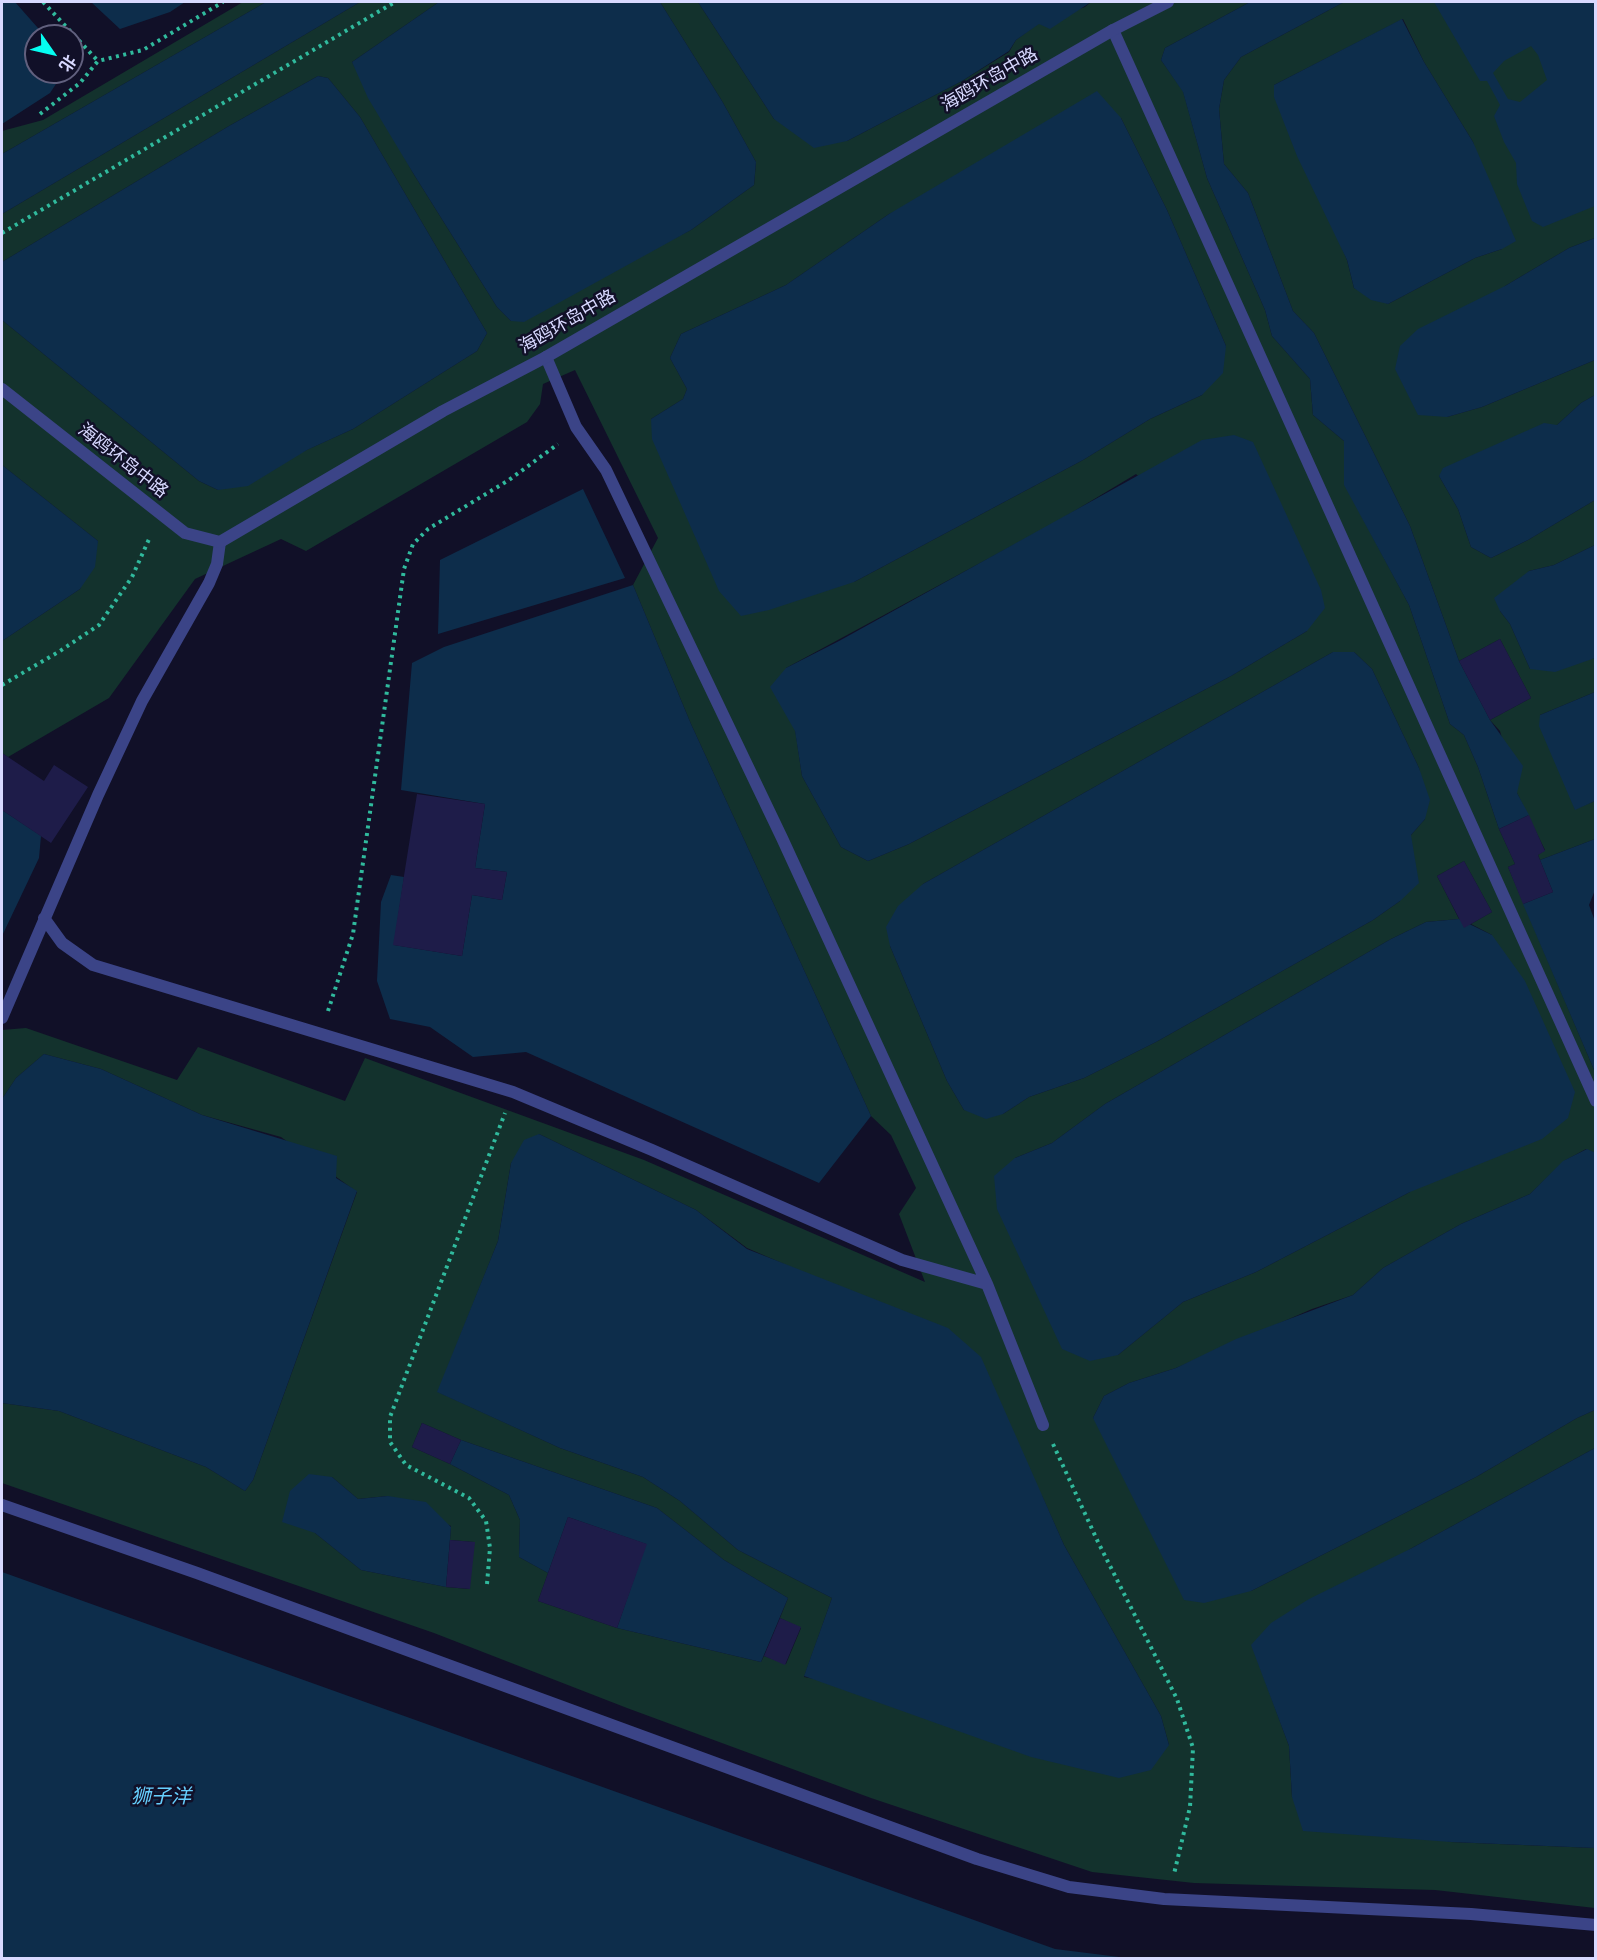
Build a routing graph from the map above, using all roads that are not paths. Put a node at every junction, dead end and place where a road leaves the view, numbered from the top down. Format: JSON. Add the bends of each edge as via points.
{"nodes":[{"id":1,"x":1168,"y":2,"type":"edge"},
{"id":2,"x":1113,"y":30,"type":"junction"},
{"id":3,"x":546,"y":357,"type":"junction"},
{"id":4,"x":2,"y":389,"type":"edge"},
{"id":5,"x":220,"y":542,"type":"junction"},
{"id":6,"x":44,"y":918,"type":"junction"},
{"id":7,"x":2,"y":1018,"type":"edge"},
{"id":8,"x":1596,"y":1101,"type":"edge"},
{"id":9,"x":987,"y":1284,"type":"junction"},
{"id":10,"x":1043,"y":1425,"type":"road end"},
{"id":11,"x":2,"y":1505,"type":"edge"},
{"id":12,"x":1596,"y":1925,"type":"edge"}],
"edges":[{"from":1,"to":2,"type":"street","name":"海鸥环岛中路"},
{"from":2,"to":3,"type":"street","name":"海鸥环岛中路"},
{"from":2,"to":8,"type":"street"},
{"from":3,"to":5,"type":"street","name":"海鸥环岛中路","via":[[443,411]]},
{"from":3,"to":9,"type":"street","via":[[576,427],[606,470],[782,838]]},
{"from":4,"to":5,"type":"street","name":"海鸥环岛中路","via":[[186,533]]},
{"from":5,"to":6,"type":"street","via":[[209,583],[142,701]]},
{"from":6,"to":7,"type":"street"},
{"from":6,"to":9,"type":"street","via":[[62,943],[93,965],[513,1092],[902,1260]]},
{"from":9,"to":10,"type":"street"},
{"from":11,"to":12,"type":"street","via":[[977,1859],[1069,1887],[1164,1899],[1471,1914]]}]}
